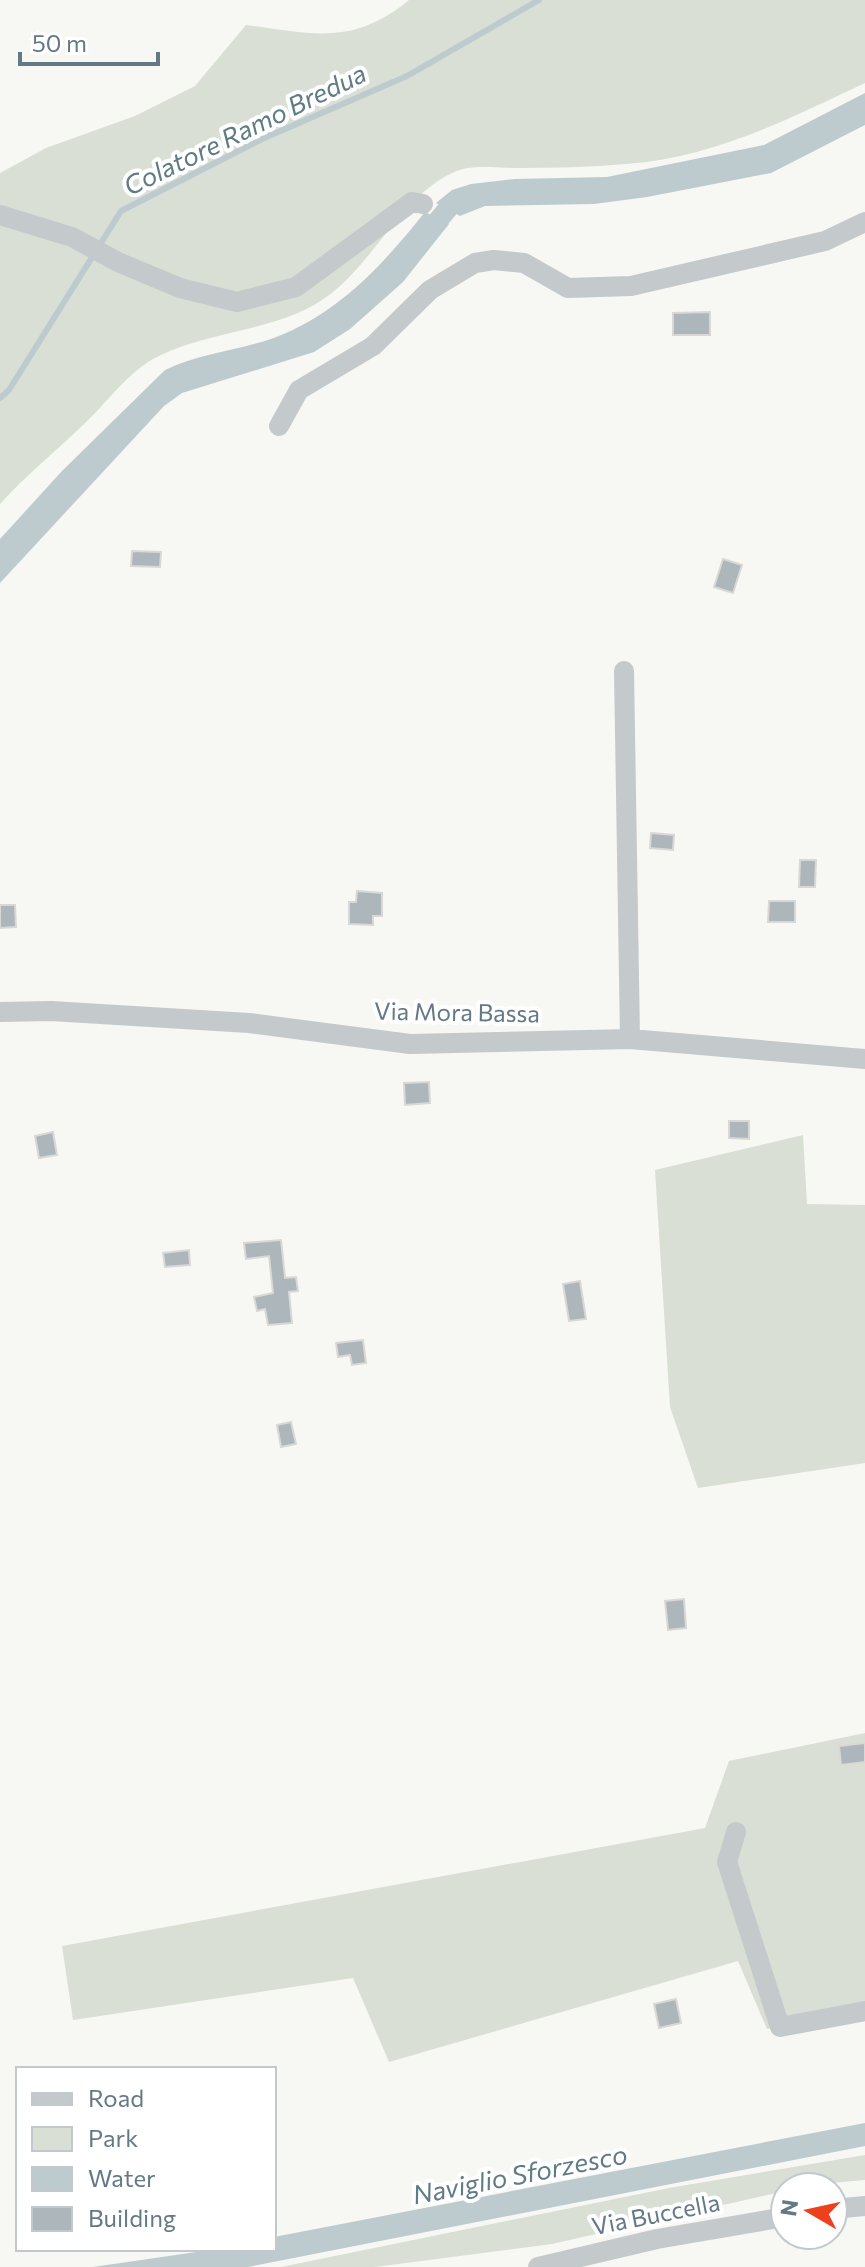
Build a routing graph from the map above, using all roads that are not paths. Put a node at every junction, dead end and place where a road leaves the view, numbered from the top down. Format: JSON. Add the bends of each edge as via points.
{"nodes":[{"id":1,"x":423,"y":204,"type":"dead end"},
{"id":2,"x":0,"y":215,"type":"edge"},
{"id":3,"x":865,"y":222,"type":"edge"},
{"id":4,"x":279,"y":426,"type":"dead end"},
{"id":5,"x":624,"y":671,"type":"dead end"},
{"id":6,"x":0,"y":1012,"type":"edge"},
{"id":7,"x":630,"y":1039,"type":"junction"},
{"id":8,"x":865,"y":1059,"type":"edge"},
{"id":9,"x":736,"y":1832,"type":"dead end"},
{"id":10,"x":865,"y":2011,"type":"edge"},
{"id":11,"x":769,"y":2220,"type":"edge"},
{"id":12,"x":538,"y":2267,"type":"edge"}],
"edges":[{"from":1,"to":2,"type":"street","via":[[412,202],[296,287],[237,302],[180,288],[72,237]]},
{"from":3,"to":4,"type":"street","via":[[825,241],[631,286],[568,288],[524,263],[494,260],[457,272],[430,290],[373,346],[299,390]]},
{"from":5,"to":7,"type":"street"},
{"from":6,"to":7,"type":"street","name":"Via Mora Bassa","via":[[249,1023],[410,1044]]},
{"from":7,"to":8,"type":"street","name":"Via Mora Bassa"},
{"from":9,"to":10,"type":"street","via":[[727,1862],[780,2027]]},
{"from":11,"to":12,"type":"street","name":"Via Buccella"}]}
